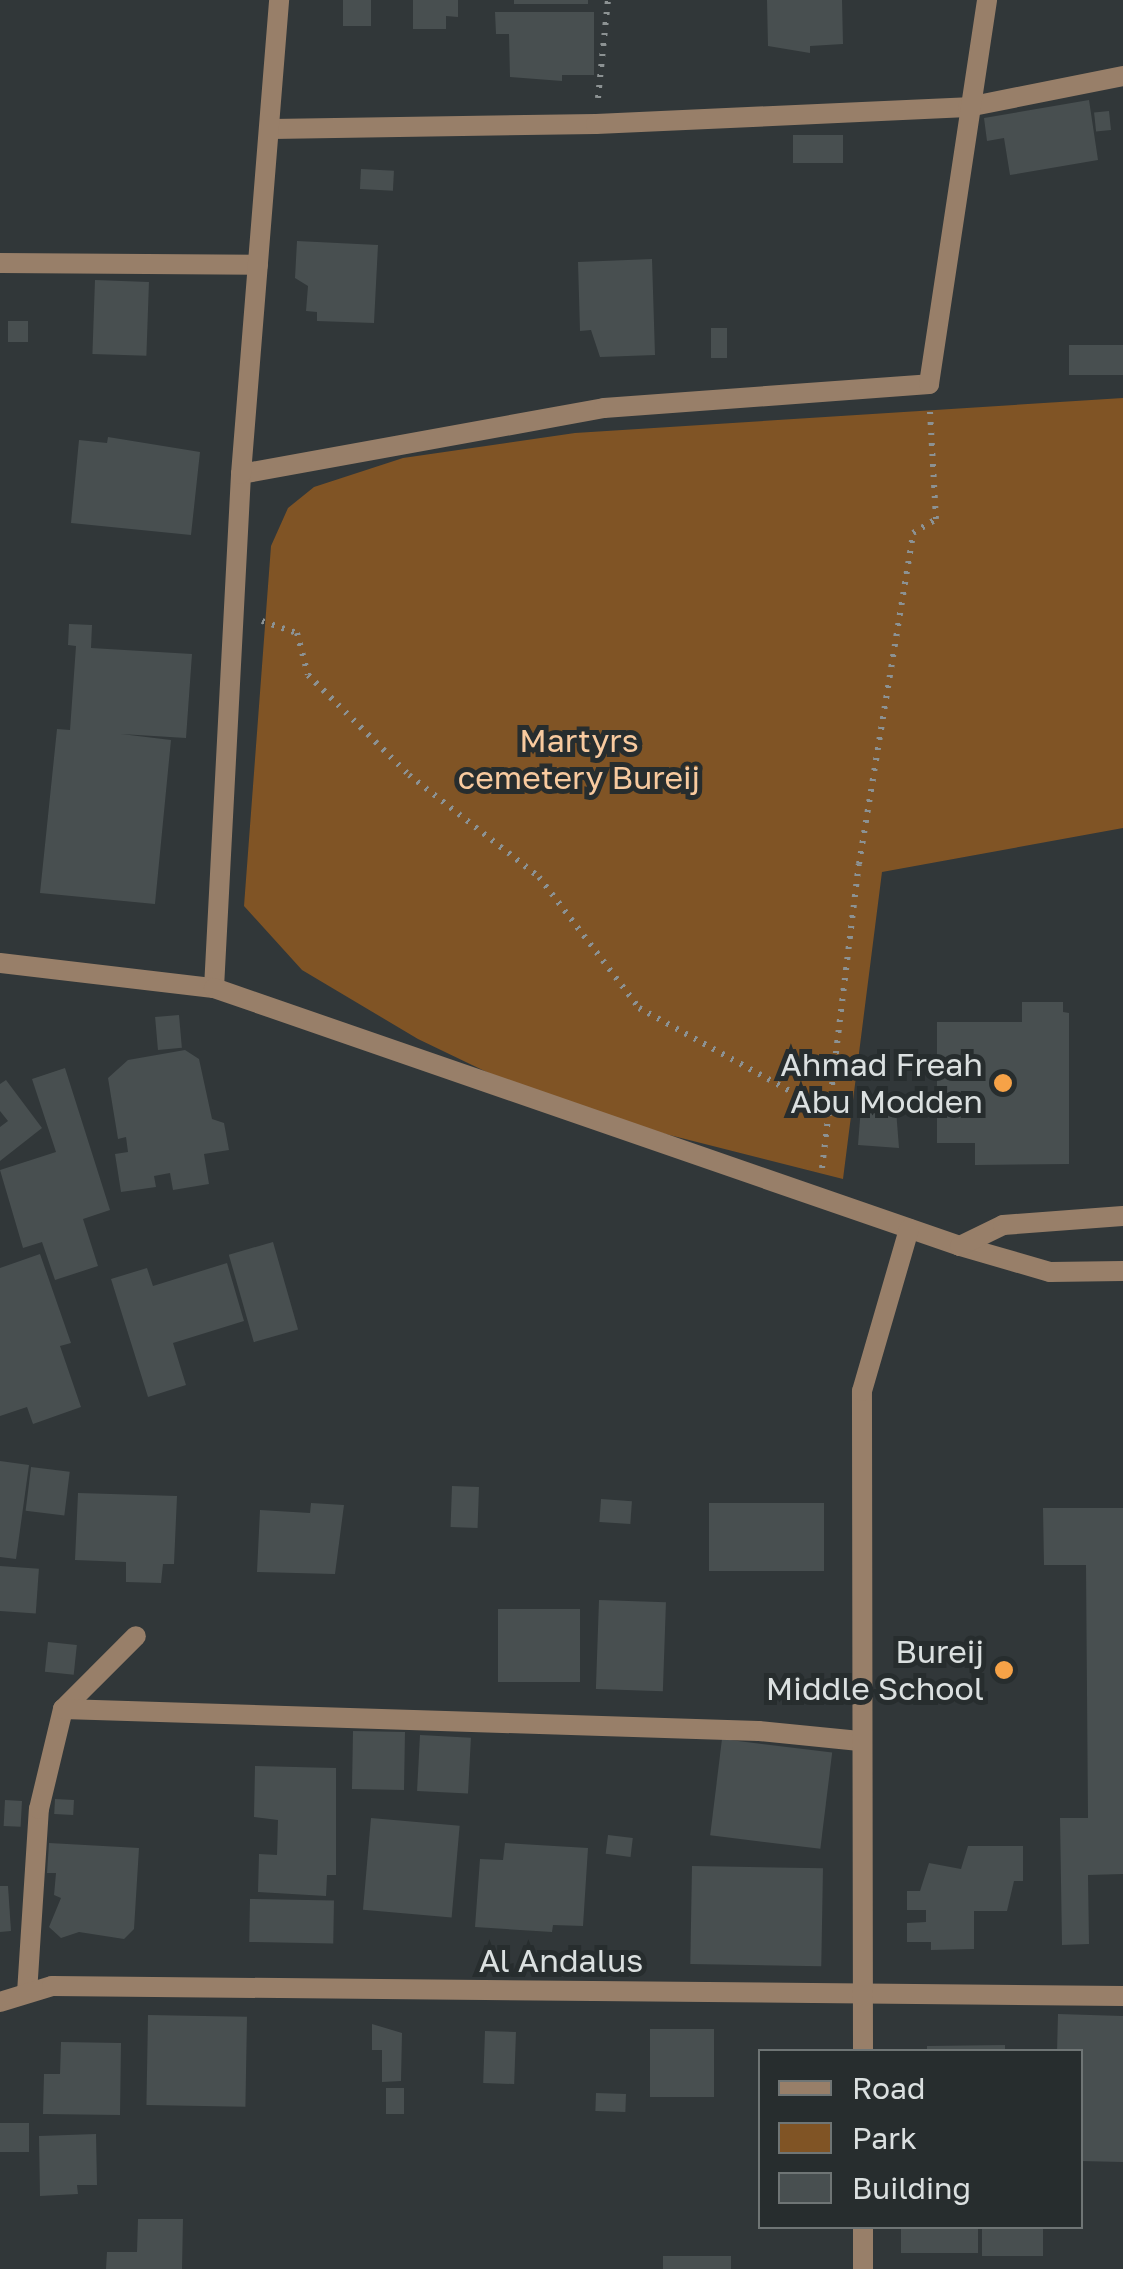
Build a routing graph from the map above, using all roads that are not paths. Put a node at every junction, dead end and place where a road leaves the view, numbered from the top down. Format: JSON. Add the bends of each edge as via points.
{"nodes":[{"id":1,"x":279,"y":0,"type":"edge"},
{"id":2,"x":987,"y":0,"type":"edge"},
{"id":3,"x":1123,"y":76,"type":"edge"},
{"id":4,"x":968,"y":107,"type":"junction"},
{"id":5,"x":272,"y":129,"type":"junction"},
{"id":6,"x":0,"y":263,"type":"edge"},
{"id":7,"x":258,"y":265,"type":"junction"},
{"id":8,"x":241,"y":474,"type":"junction"},
{"id":9,"x":0,"y":963,"type":"edge"},
{"id":10,"x":214,"y":988,"type":"junction"},
{"id":11,"x":1123,"y":1216,"type":"edge"},
{"id":12,"x":909,"y":1229,"type":"junction"},
{"id":13,"x":960,"y":1246,"type":"junction"},
{"id":14,"x":1123,"y":1271,"type":"edge"},
{"id":15,"x":136,"y":1636,"type":"dead end"},
{"id":16,"x":64,"y":1709,"type":"junction"},
{"id":17,"x":860,"y":1741,"type":"junction"},
{"id":18,"x":862,"y":1992,"type":"junction"},
{"id":19,"x":27,"y":1994,"type":"junction"},
{"id":20,"x":1123,"y":1996,"type":"edge"},
{"id":21,"x":0,"y":2002,"type":"edge"},
{"id":22,"x":862,"y":2049,"type":"edge"},
{"id":23,"x":863,"y":2229,"type":"edge"},
{"id":24,"x":863,"y":2269,"type":"edge"}],
"edges":[{"from":1,"to":5,"type":"street"},
{"from":2,"to":4,"type":"street"},
{"from":3,"to":4,"type":"street"},
{"from":4,"to":5,"type":"street","via":[[596,124]]},
{"from":4,"to":8,"type":"street","via":[[929,384],[604,408]]},
{"from":5,"to":7,"type":"street"},
{"from":6,"to":7,"type":"street"},
{"from":7,"to":8,"type":"street"},
{"from":8,"to":10,"type":"street"},
{"from":9,"to":10,"type":"street"},
{"from":10,"to":12,"type":"street"},
{"from":11,"to":13,"type":"street","via":[[1003,1224]]},
{"from":12,"to":13,"type":"street"},
{"from":12,"to":17,"type":"street","via":[[862,1390]]},
{"from":13,"to":14,"type":"street","via":[[1050,1272]]},
{"from":15,"to":16,"type":"street"},
{"from":16,"to":17,"type":"street","via":[[759,1731]]},
{"from":16,"to":19,"type":"street","via":[[40,1809]]},
{"from":17,"to":18,"type":"street"},
{"from":18,"to":19,"type":"street","name":"Al Andalus","via":[[52,1986]]},
{"from":18,"to":20,"type":"street","name":"Al Andalus"},
{"from":18,"to":22,"type":"street"},
{"from":19,"to":21,"type":"street","name":"Al Andalus"},
{"from":23,"to":24,"type":"street"}]}
